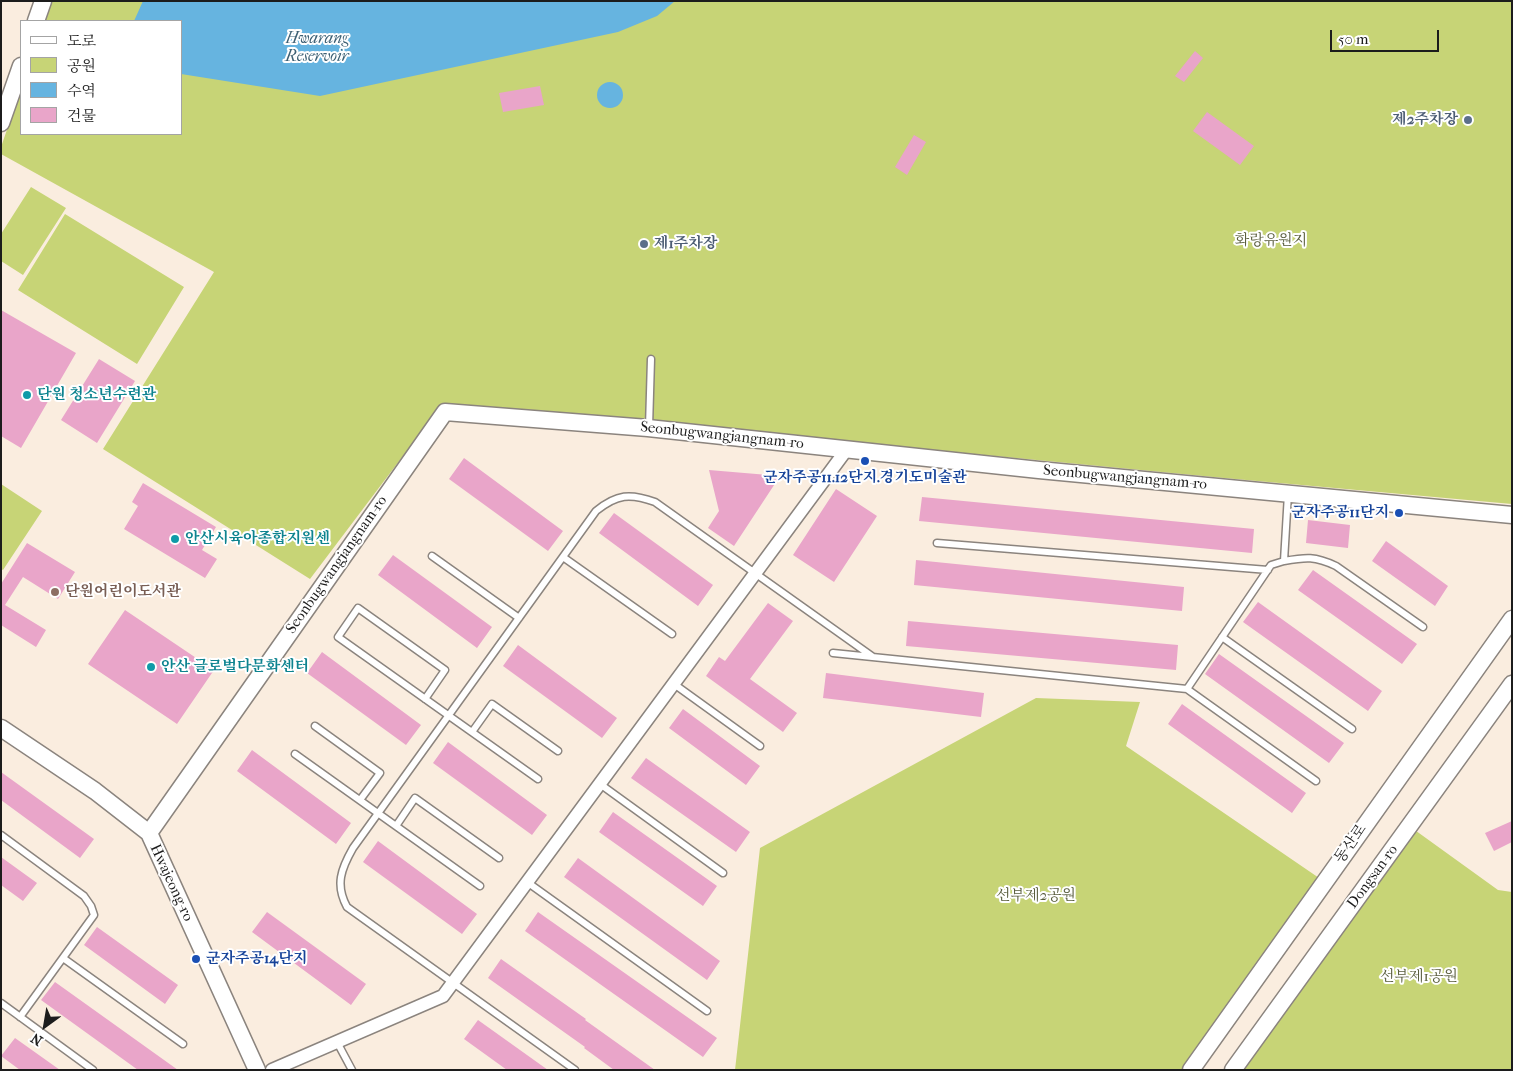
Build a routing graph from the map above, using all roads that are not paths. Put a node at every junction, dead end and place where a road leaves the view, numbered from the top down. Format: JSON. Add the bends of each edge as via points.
{"nodes":[{"id":1,"x":43,"y":1,"type":"edge"},
{"id":2,"x":36,"y":20,"type":"edge"},
{"id":3,"x":20,"y":69,"type":"edge"},
{"id":4,"x":1,"y":123,"type":"edge"},
{"id":5,"x":651,"y":359,"type":"dead end"},
{"id":6,"x":648,"y":428,"type":"junction"},
{"id":7,"x":847,"y":449,"type":"junction"},
{"id":8,"x":1288,"y":494,"type":"junction"},
{"id":9,"x":1512,"y":515,"type":"edge"},
{"id":10,"x":937,"y":543,"type":"dead end"},
{"id":11,"x":432,"y":556,"type":"dead end"},
{"id":12,"x":563,"y":557,"type":"junction"},
{"id":13,"x":1284,"y":561,"type":"junction"},
{"id":14,"x":1268,"y":570,"type":"junction"},
{"id":15,"x":755,"y":573,"type":"junction"},
{"id":16,"x":519,"y":618,"type":"junction"},
{"id":17,"x":1512,"y":619,"type":"edge"},
{"id":18,"x":1423,"y":627,"type":"dead end"},
{"id":19,"x":672,"y":634,"type":"dead end"},
{"id":20,"x":1222,"y":637,"type":"junction"},
{"id":21,"x":833,"y":653,"type":"dead end"},
{"id":22,"x":873,"y":657,"type":"junction"},
{"id":23,"x":674,"y":684,"type":"junction"},
{"id":24,"x":1512,"y":684,"type":"edge"},
{"id":25,"x":1187,"y":688,"type":"junction"},
{"id":26,"x":425,"y":698,"type":"junction"},
{"id":27,"x":448,"y":715,"type":"junction"},
{"id":28,"x":315,"y":726,"type":"dead end"},
{"id":29,"x":1,"y":728,"type":"edge"},
{"id":30,"x":1352,"y":729,"type":"dead end"},
{"id":31,"x":472,"y":732,"type":"junction"},
{"id":32,"x":760,"y":746,"type":"dead end"},
{"id":33,"x":558,"y":750,"type":"dead end"},
{"id":34,"x":295,"y":754,"type":"dead end"},
{"id":35,"x":538,"y":779,"type":"dead end"},
{"id":36,"x":1316,"y":780,"type":"dead end"},
{"id":37,"x":600,"y":784,"type":"junction"},
{"id":38,"x":360,"y":800,"type":"junction"},
{"id":39,"x":378,"y":813,"type":"junction"},
{"id":40,"x":396,"y":826,"type":"junction"},
{"id":41,"x":149,"y":833,"type":"junction"},
{"id":42,"x":1,"y":835,"type":"edge"},
{"id":43,"x":500,"y":858,"type":"dead end"},
{"id":44,"x":723,"y":873,"type":"dead end"},
{"id":45,"x":528,"y":882,"type":"junction"},
{"id":46,"x":480,"y":886,"type":"dead end"},
{"id":47,"x":63,"y":958,"type":"junction"},
{"id":48,"x":453,"y":983,"type":"junction"},
{"id":49,"x":1,"y":1003,"type":"edge"},
{"id":50,"x":707,"y":1011,"type":"dead end"},
{"id":51,"x":20,"y":1017,"type":"junction"},
{"id":52,"x":337,"y":1042,"type":"junction"},
{"id":53,"x":183,"y":1044,"type":"dead end"},
{"id":54,"x":93,"y":1070,"type":"edge"},
{"id":55,"x":257,"y":1070,"type":"edge"},
{"id":56,"x":272,"y":1070,"type":"edge"},
{"id":57,"x":352,"y":1070,"type":"edge"},
{"id":58,"x":575,"y":1070,"type":"edge"},
{"id":59,"x":1191,"y":1070,"type":"edge"},
{"id":60,"x":1233,"y":1070,"type":"edge"}],
"edges":[{"from":1,"to":2,"type":"street"},
{"from":3,"to":4,"type":"street"},
{"from":5,"to":6,"type":"lane"},
{"from":6,"to":7,"type":"street","name":"Seonbugwangjangnam-ro"},
{"from":6,"to":41,"type":"street","name":"Seonbugwangjangnam-ro","via":[[445,412]]},
{"from":7,"to":8,"type":"street","name":"Seonbugwangjangnam-ro"},
{"from":7,"to":15,"type":"street"},
{"from":8,"to":9,"type":"street","name":"Seonbugwangjangnam-ro"},
{"from":8,"to":13,"type":"lane"},
{"from":10,"to":14,"type":"lane"},
{"from":11,"to":16,"type":"lane"},
{"from":12,"to":15,"type":"lane","via":[[596,511],[606,503],[626,496],[640,497],[655,502]]},
{"from":12,"to":16,"type":"lane"},
{"from":12,"to":19,"type":"lane"},
{"from":13,"to":14,"type":"lane"},
{"from":13,"to":18,"type":"lane","via":[[1320,558]]},
{"from":14,"to":20,"type":"lane"},
{"from":15,"to":22,"type":"lane"},
{"from":15,"to":23,"type":"street"},
{"from":16,"to":27,"type":"lane"},
{"from":17,"to":59,"type":"street","name":"동산로"},
{"from":20,"to":25,"type":"lane"},
{"from":20,"to":30,"type":"lane"},
{"from":21,"to":22,"type":"lane"},
{"from":22,"to":25,"type":"lane"},
{"from":23,"to":32,"type":"lane"},
{"from":23,"to":37,"type":"street"},
{"from":24,"to":60,"type":"street","name":"Dongsan-ro"},
{"from":25,"to":36,"type":"lane"},
{"from":26,"to":26,"type":"lane","via":[[338,637],[358,608],[445,670]]},
{"from":26,"to":27,"type":"lane"},
{"from":27,"to":31,"type":"lane"},
{"from":27,"to":39,"type":"lane"},
{"from":28,"to":38,"type":"lane","via":[[380,773]]},
{"from":29,"to":41,"type":"street","name":"Hwajeong-ro","via":[[95,791]]},
{"from":31,"to":33,"type":"lane","via":[[492,704]]},
{"from":31,"to":35,"type":"lane"},
{"from":34,"to":38,"type":"lane"},
{"from":37,"to":44,"type":"lane"},
{"from":37,"to":45,"type":"street"},
{"from":38,"to":39,"type":"lane"},
{"from":39,"to":40,"type":"lane"},
{"from":39,"to":48,"type":"lane","via":[[346,861],[341,874],[341,897],[347,907]]},
{"from":40,"to":43,"type":"lane","via":[[415,798]]},
{"from":40,"to":46,"type":"lane"},
{"from":41,"to":55,"type":"street","name":"Hwajeong-ro"},
{"from":42,"to":47,"type":"lane","via":[[84,896],[91,906],[94,915]]},
{"from":45,"to":48,"type":"street"},
{"from":45,"to":50,"type":"lane"},
{"from":47,"to":51,"type":"lane"},
{"from":47,"to":53,"type":"lane"},
{"from":48,"to":52,"type":"street","via":[[443,996]]},
{"from":48,"to":58,"type":"lane"},
{"from":49,"to":51,"type":"lane"},
{"from":51,"to":54,"type":"lane"},
{"from":52,"to":56,"type":"street"},
{"from":52,"to":57,"type":"lane"}]}
